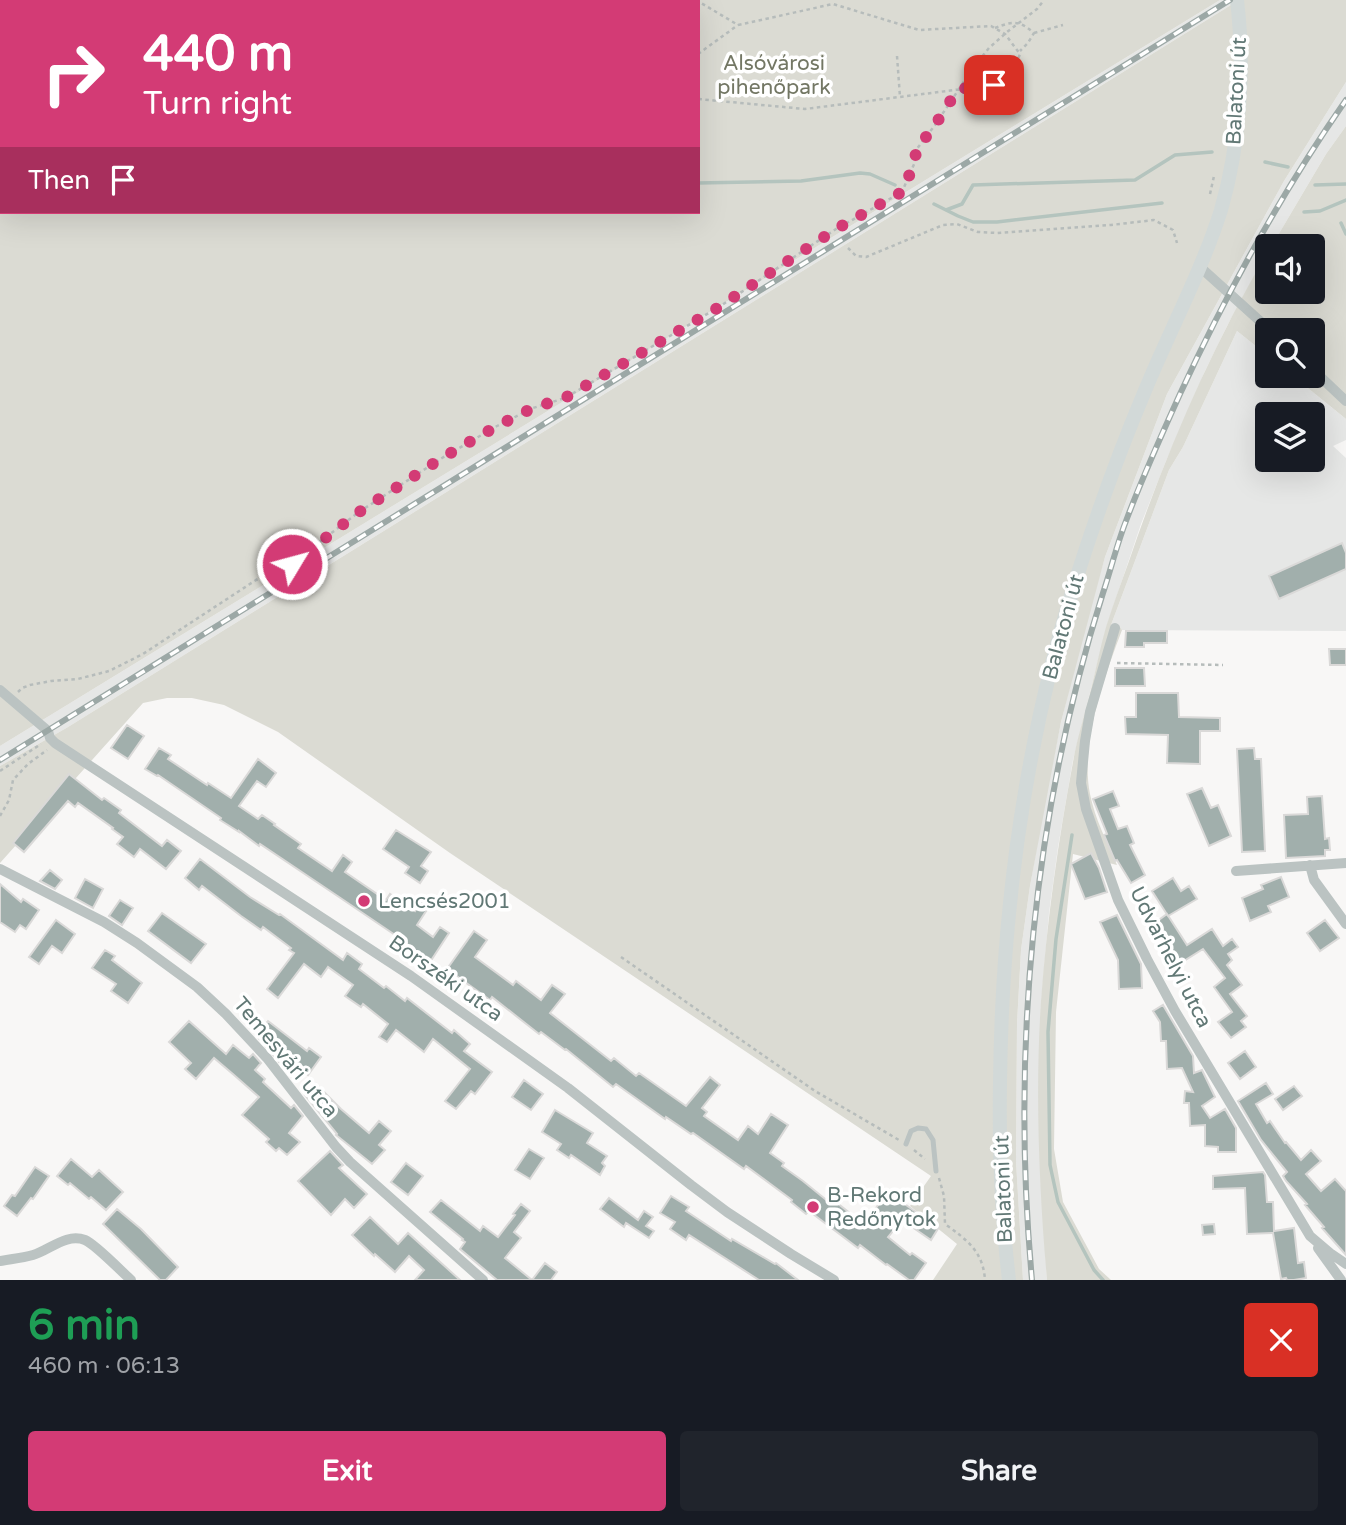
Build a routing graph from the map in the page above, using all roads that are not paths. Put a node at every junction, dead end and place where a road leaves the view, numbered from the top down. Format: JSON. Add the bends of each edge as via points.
{"nodes":[{"id":1,"x":1237,"y":0,"type":"edge"},
{"id":2,"x":1205,"y":271,"type":"junction"},
{"id":3,"x":1257,"y":318,"type":"edge"},
{"id":4,"x":1325,"y":381,"type":"edge"},
{"id":5,"x":1346,"y":401,"type":"edge"},
{"id":6,"x":1115,"y":628,"type":"dead end"},
{"id":7,"x":0,"y":690,"type":"edge"},
{"id":8,"x":1346,"y":863,"type":"edge"},
{"id":9,"x":1310,"y":865,"type":"junction"},
{"id":10,"x":0,"y":869,"type":"edge"},
{"id":11,"x":1236,"y":871,"type":"dead end"},
{"id":12,"x":1346,"y":924,"type":"edge"},
{"id":13,"x":906,"y":1144,"type":"road end"},
{"id":14,"x":936,"y":1171,"type":"road end"},
{"id":15,"x":1310,"y":1236,"type":"junction"},
{"id":16,"x":0,"y":1261,"type":"edge"},
{"id":17,"x":1346,"y":1264,"type":"edge"},
{"id":18,"x":131,"y":1280,"type":"edge"},
{"id":19,"x":483,"y":1280,"type":"edge"},
{"id":20,"x":834,"y":1280,"type":"edge"},
{"id":21,"x":1009,"y":1280,"type":"edge"},
{"id":22,"x":1341,"y":1280,"type":"edge"}],
"edges":[{"from":1,"to":2,"type":"main road","name":"Balatoni út","via":[[1237,126],[1230,174]]},
{"from":2,"to":3,"type":"street"},
{"from":2,"to":21,"type":"main road","name":"Balatoni út","via":[[1144,393],[1114,467],[1067,607],[1032,755],[1003,986],[1001,1155]]},
{"from":4,"to":5,"type":"street"},
{"from":6,"to":15,"type":"street","name":"Udvarhelyi utca","via":[[1090,712],[1081,783],[1086,809],[1118,900],[1175,1011]]},
{"from":7,"to":20,"type":"street","name":"Borszéki utca","via":[[48,731],[53,741],[434,991],[727,1212]]},
{"from":8,"to":9,"type":"street"},
{"from":9,"to":11,"type":"street"},
{"from":9,"to":12,"type":"street","via":[[1314,880]]},
{"from":10,"to":19,"type":"street","name":"Temesvári utca","via":[[104,922],[197,987],[267,1058],[350,1162]]},
{"from":13,"to":14,"type":"lane","via":[[911,1131],[926,1129],[933,1140]]},
{"from":15,"to":17,"type":"street","name":"Udvarhelyi utca"},
{"from":15,"to":22,"type":"street"},
{"from":16,"to":18,"type":"street","via":[[37,1254],[76,1238],[87,1240]]}]}
